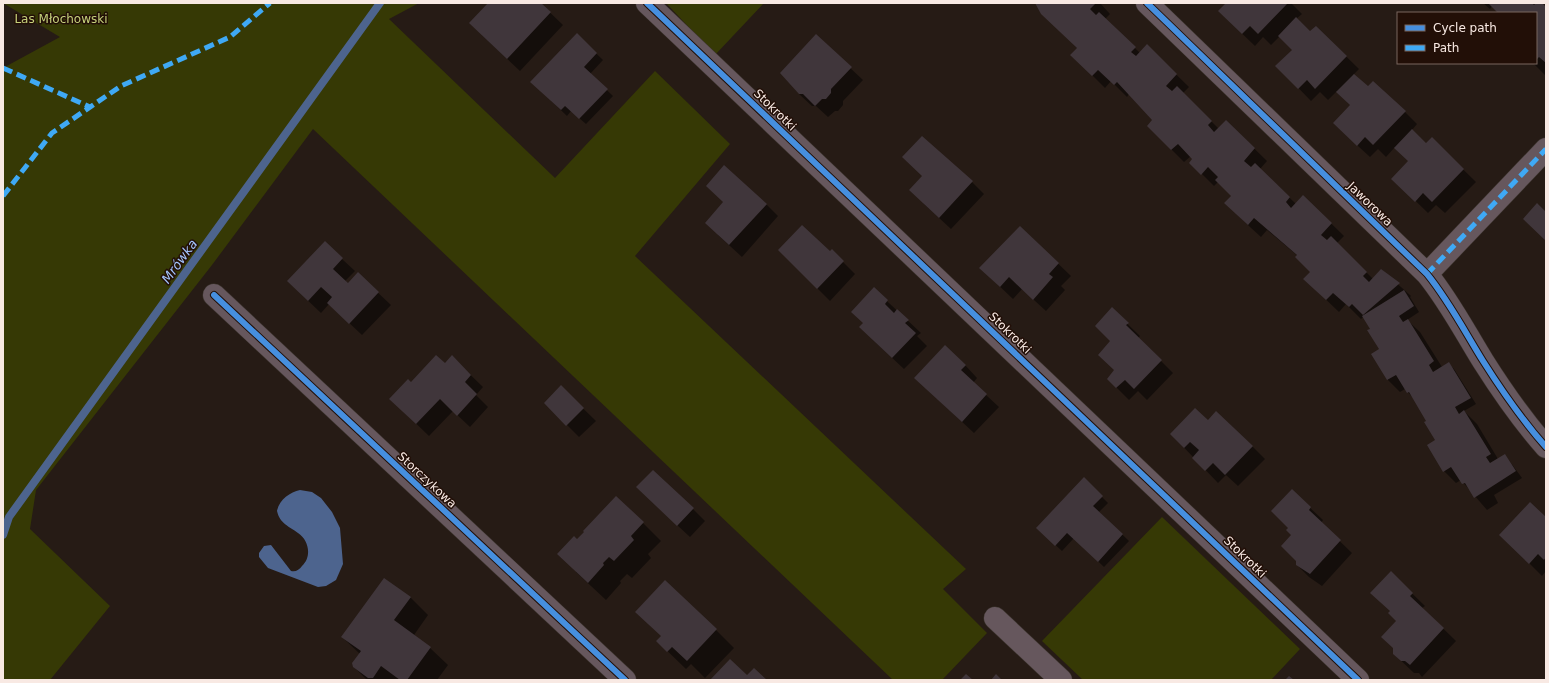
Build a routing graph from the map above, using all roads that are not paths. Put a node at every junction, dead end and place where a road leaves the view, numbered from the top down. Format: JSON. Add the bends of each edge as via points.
{"nodes":[{"id":1,"x":647,"y":3,"type":"edge"},
{"id":2,"x":1147,"y":3,"type":"edge"},
{"id":3,"x":1546,"y":149,"type":"edge"},
{"id":4,"x":1427,"y":274,"type":"junction"},
{"id":5,"x":214,"y":295,"type":"dead end"},
{"id":6,"x":1546,"y":447,"type":"edge"},
{"id":7,"x":995,"y":618,"type":"dead end"},
{"id":8,"x":625,"y":680,"type":"edge"},
{"id":9,"x":1061,"y":680,"type":"edge"},
{"id":10,"x":1358,"y":680,"type":"edge"}],
"edges":[{"from":1,"to":10,"type":"street","name":"Stokrotki"},
{"from":2,"to":4,"type":"street","name":"Jaworowa"},
{"from":3,"to":4,"type":"street"},
{"from":4,"to":6,"type":"street","name":"Jaworowa","via":[[1438,287],[1527,426]]},
{"from":5,"to":8,"type":"street","name":"Storczykowa"},
{"from":7,"to":9,"type":"street"}]}
